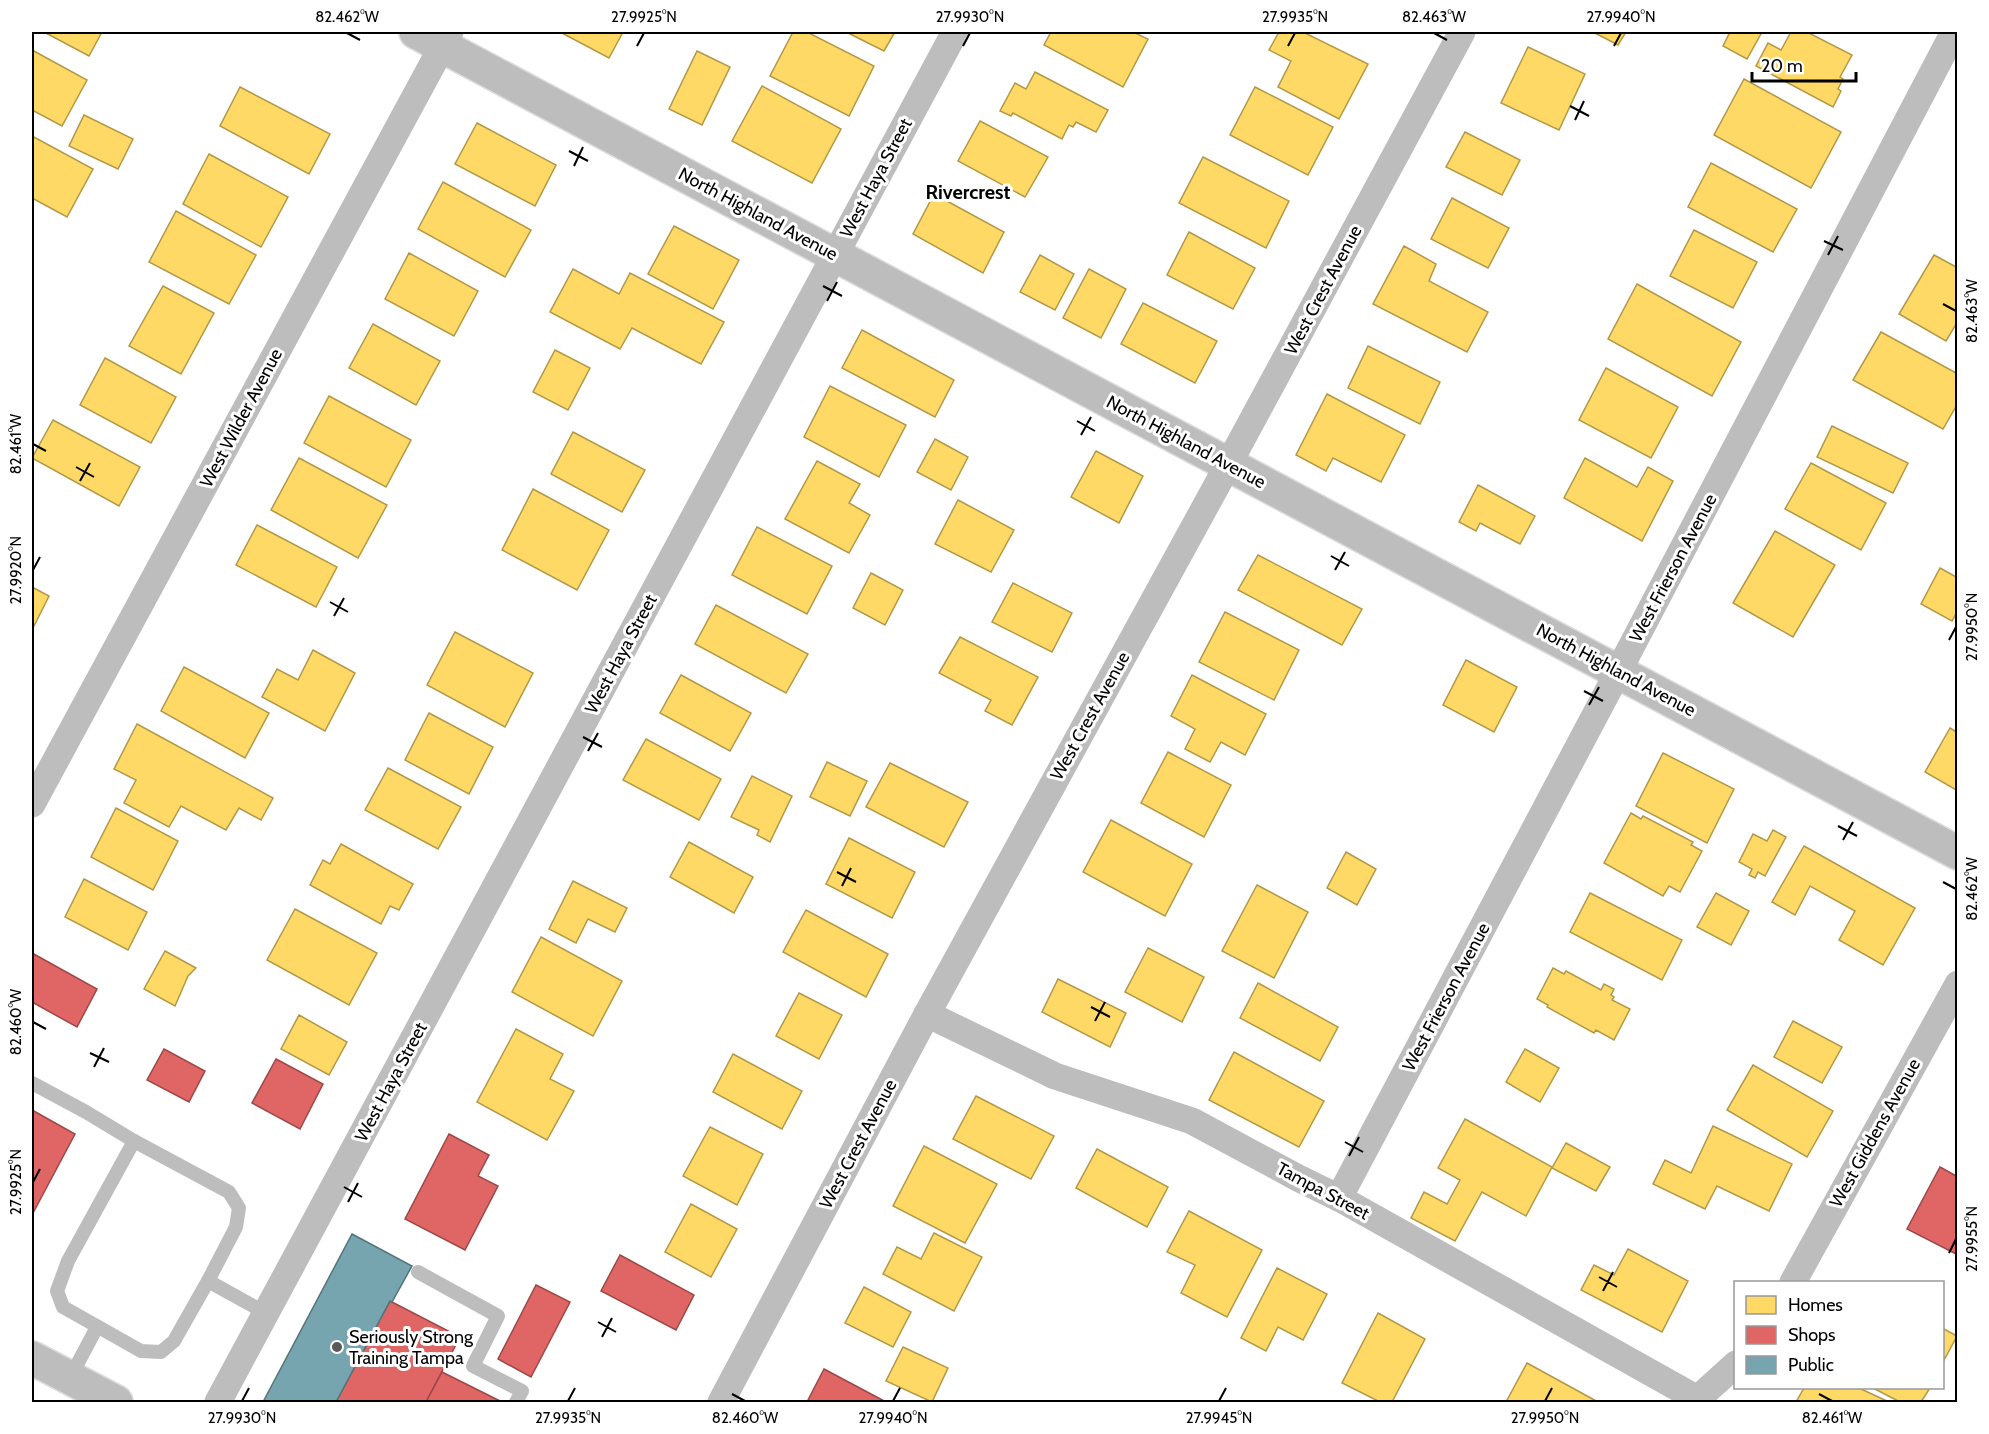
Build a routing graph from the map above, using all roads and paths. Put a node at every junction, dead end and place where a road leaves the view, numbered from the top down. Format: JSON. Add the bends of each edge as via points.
{"nodes":[{"id":1,"x":955,"y":32,"type":"edge"},
{"id":2,"x":1462,"y":32,"type":"edge"},
{"id":3,"x":1954,"y":32,"type":"edge"},
{"id":4,"x":436,"y":36,"type":"edge"},
{"id":5,"x":835,"y":255,"type":"junction"},
{"id":6,"x":1228,"y":465,"type":"junction"},
{"id":7,"x":1618,"y":672,"type":"junction"},
{"id":8,"x":32,"y":804,"type":"edge"},
{"id":9,"x":1958,"y":853,"type":"edge"},
{"id":10,"x":1958,"y":984,"type":"edge"},
{"id":11,"x":927,"y":1014,"type":"junction"},
{"id":12,"x":32,"y":1083,"type":"edge"},
{"id":13,"x":134,"y":1141,"type":"junction"},
{"id":14,"x":1339,"y":1198,"type":"junction"},
{"id":15,"x":417,"y":1272,"type":"dead end"},
{"id":16,"x":208,"y":1281,"type":"junction"},
{"id":17,"x":1794,"y":1281,"type":"edge"},
{"id":18,"x":266,"y":1313,"type":"junction"},
{"id":19,"x":97,"y":1327,"type":"junction"},
{"id":20,"x":32,"y":1358,"type":"edge"},
{"id":21,"x":1734,"y":1366,"type":"edge"},
{"id":22,"x":70,"y":1378,"type":"junction"},
{"id":23,"x":116,"y":1402,"type":"edge"},
{"id":24,"x":218,"y":1402,"type":"edge"},
{"id":25,"x":516,"y":1402,"type":"edge"},
{"id":26,"x":721,"y":1402,"type":"edge"},
{"id":27,"x":1698,"y":1402,"type":"edge"}],
"edges":[{"from":1,"to":5,"type":"street","name":"West Haya Street"},
{"from":2,"to":6,"type":"street","name":"West Crest Avenue"},
{"from":3,"to":7,"type":"street","name":"West Frierson Avenue"},
{"from":4,"to":5,"type":"main road","name":"North Highland Avenue"},
{"from":4,"to":8,"type":"street","name":"West Wilder Avenue"},
{"from":5,"to":6,"type":"main road","name":"North Highland Avenue"},
{"from":5,"to":18,"type":"street","name":"West Haya Street"},
{"from":6,"to":7,"type":"main road","name":"North Highland Avenue"},
{"from":6,"to":11,"type":"street","name":"West Crest Avenue"},
{"from":7,"to":9,"type":"main road","name":"North Highland Avenue"},
{"from":7,"to":14,"type":"street","name":"West Frierson Avenue"},
{"from":10,"to":17,"type":"street","name":"West Giddens Avenue"},
{"from":11,"to":14,"type":"street","name":"Tampa Street","via":[[1055,1076],[1192,1121]]},
{"from":11,"to":26,"type":"street","name":"West Crest Avenue"},
{"from":12,"to":13,"type":"lane"},
{"from":13,"to":16,"type":"lane","via":[[229,1191],[239,1208],[236,1227]]},
{"from":13,"to":19,"type":"lane","via":[[69,1261],[57,1291],[63,1307]]},
{"from":14,"to":27,"type":"street","name":"Tampa Street"},
{"from":15,"to":25,"type":"lane","via":[[498,1316],[473,1366],[522,1391]]},
{"from":16,"to":18,"type":"lane"},
{"from":16,"to":19,"type":"lane","via":[[174,1341],[161,1352],[141,1351]]},
{"from":18,"to":24,"type":"street","name":"West Haya Street"},
{"from":19,"to":22,"type":"lane"},
{"from":20,"to":22,"type":"main road"},
{"from":21,"to":27,"type":"street"},
{"from":22,"to":23,"type":"main road"}]}
